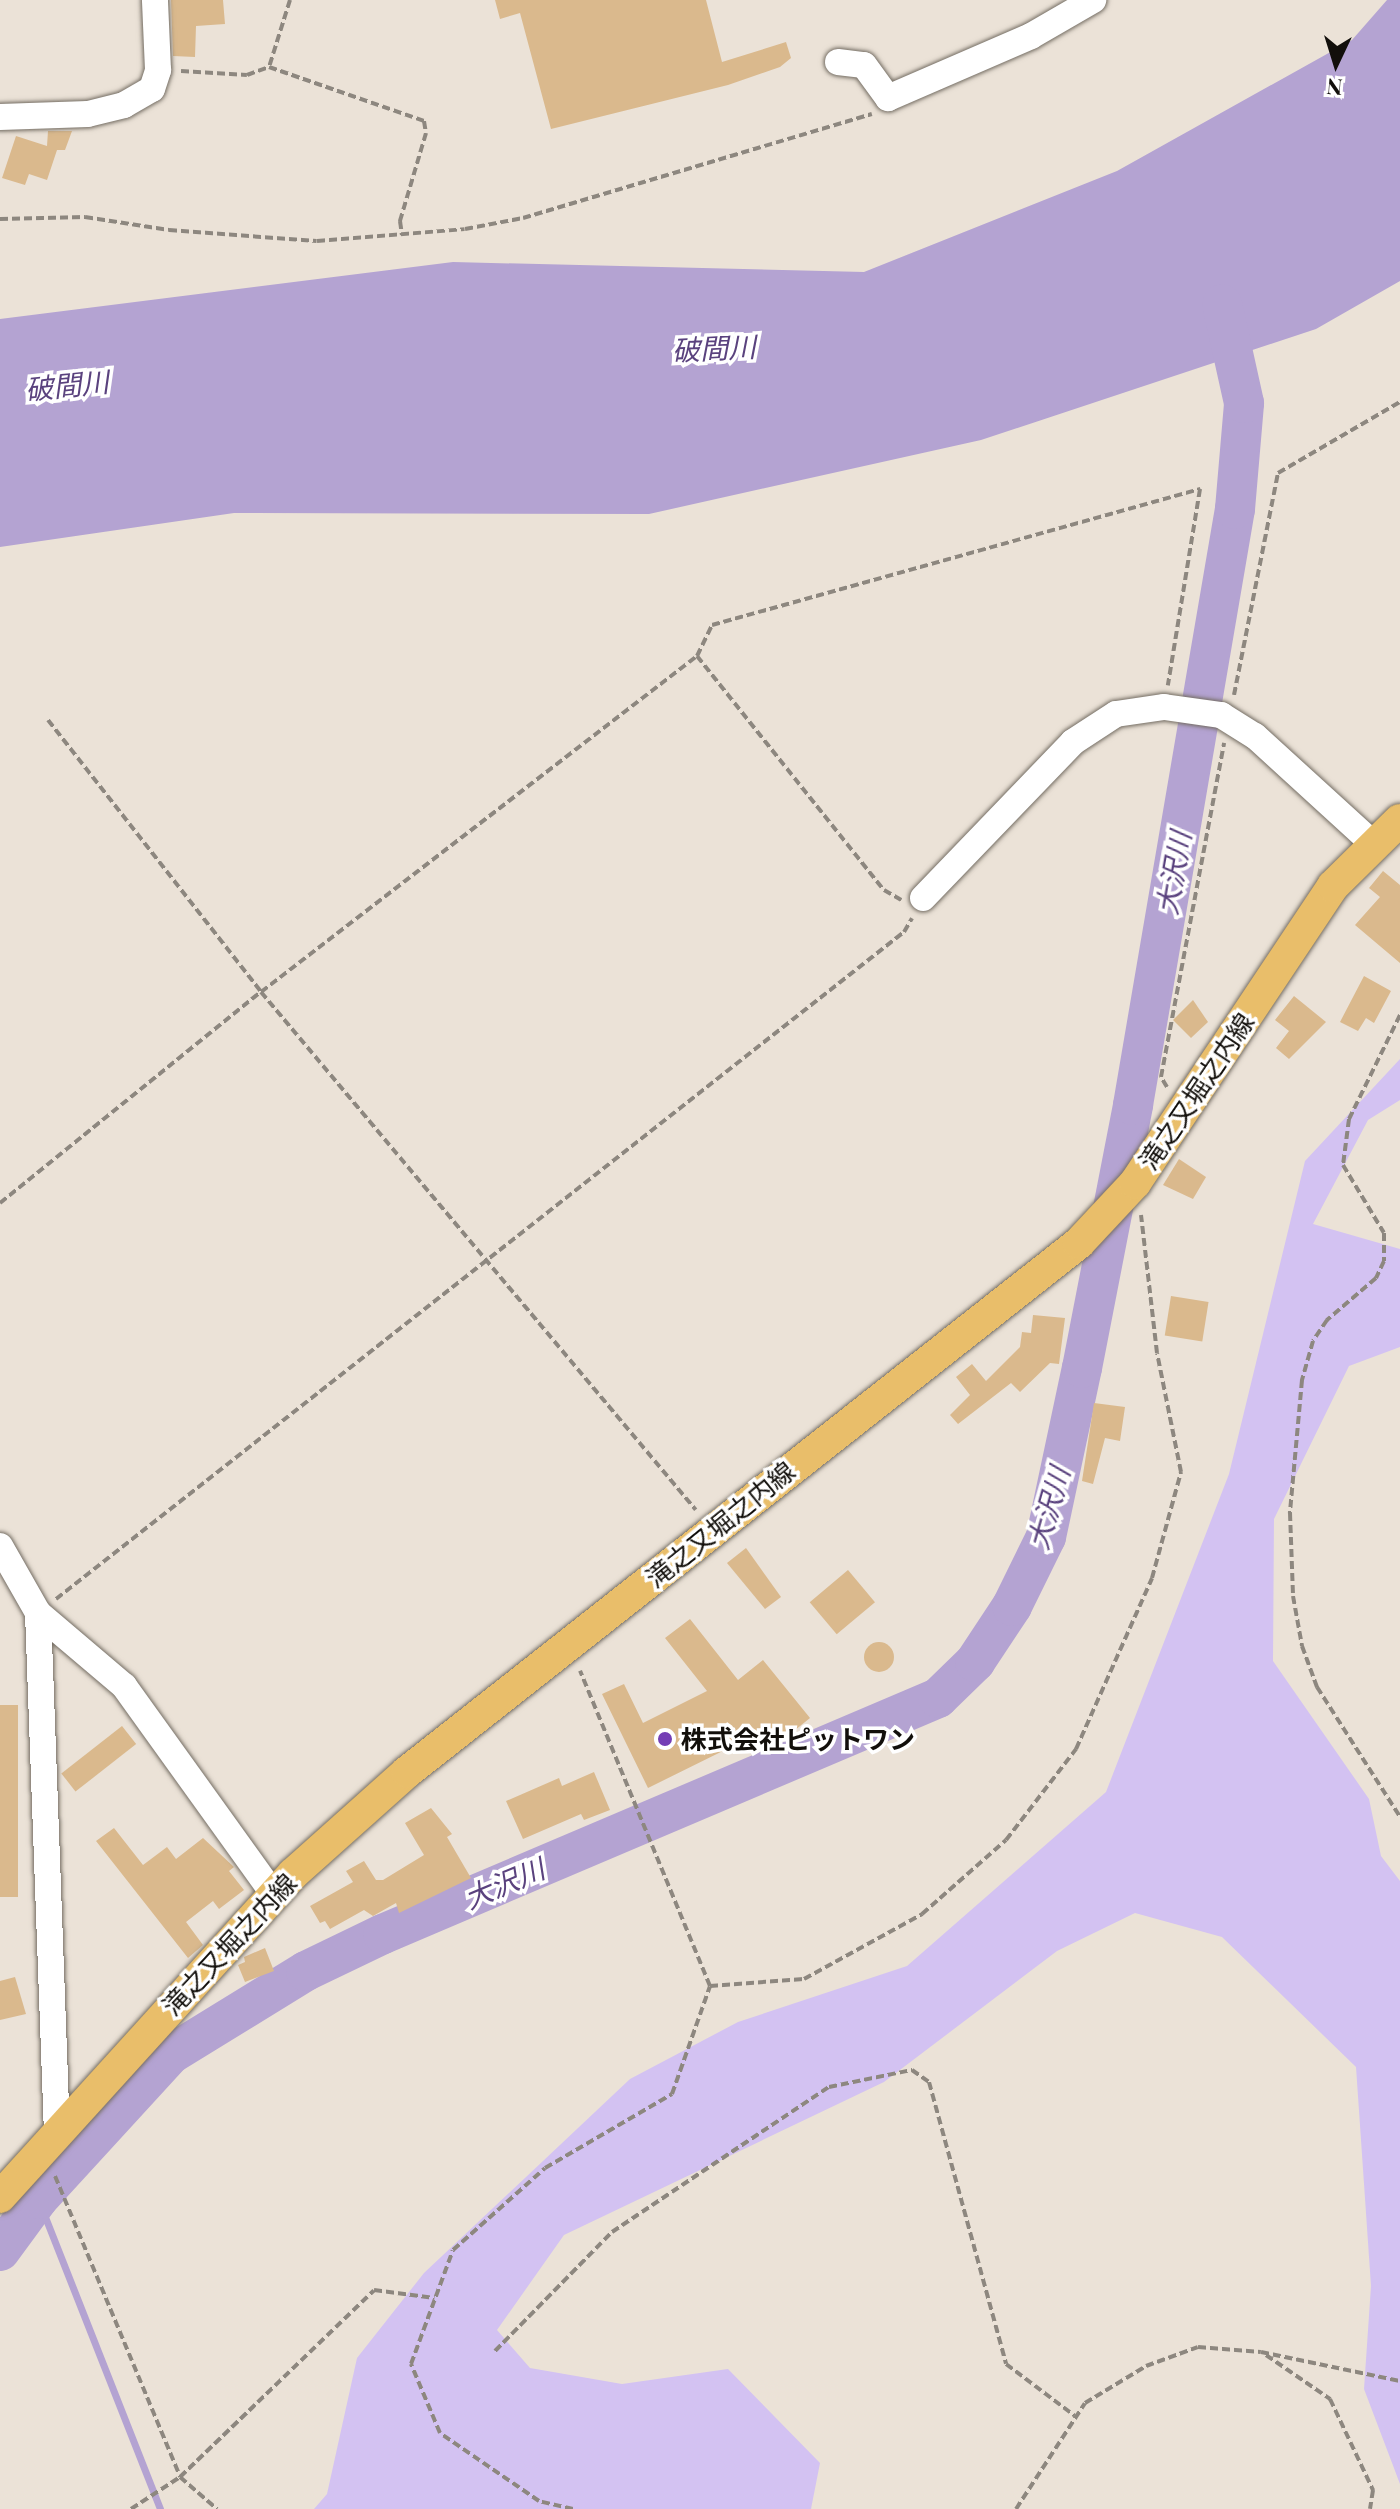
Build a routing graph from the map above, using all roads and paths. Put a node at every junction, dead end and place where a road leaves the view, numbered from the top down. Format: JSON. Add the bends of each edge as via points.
{"nodes":[{"id":1,"x":155,"y":0,"type":"edge"},
{"id":2,"x":290,"y":0,"type":"edge"},
{"id":3,"x":1093,"y":0,"type":"edge"},
{"id":4,"x":838,"y":62,"type":"dead end"},
{"id":5,"x":269,"y":67,"type":"junction"},
{"id":6,"x":158,"y":70,"type":"junction"},
{"id":7,"x":888,"y":98,"type":"junction"},
{"id":8,"x":0,"y":117,"type":"edge"},
{"id":9,"x":0,"y":219,"type":"edge"},
{"id":10,"x":402,"y":235,"type":"junction"},
{"id":11,"x":697,"y":656,"type":"junction"},
{"id":12,"x":1165,"y":707,"type":"junction"},
{"id":13,"x":48,"y":720,"type":"dead end"},
{"id":14,"x":1400,"y":820,"type":"edge"},
{"id":15,"x":1372,"y":843,"type":"junction"},
{"id":16,"x":923,"y":898,"type":"junction"},
{"id":17,"x":261,"y":992,"type":"junction"},
{"id":18,"x":1400,"y":1015,"type":"edge"},
{"id":19,"x":1135,"y":1184,"type":"junction"},
{"id":20,"x":0,"y":1203,"type":"edge"},
{"id":21,"x":485,"y":1259,"type":"junction"},
{"id":22,"x":711,"y":1528,"type":"junction"},
{"id":23,"x":0,"y":1546,"type":"edge"},
{"id":24,"x":38,"y":1613,"type":"junction"},
{"id":25,"x":570,"y":1648,"type":"junction"},
{"id":26,"x":1400,"y":1817,"type":"edge"},
{"id":27,"x":274,"y":1895,"type":"junction"},
{"id":28,"x":710,"y":1986,"type":"junction"},
{"id":29,"x":50,"y":2141,"type":"junction"},
{"id":30,"x":0,"y":2197,"type":"edge"},
{"id":31,"x":434,"y":2298,"type":"junction"},
{"id":32,"x":495,"y":2351,"type":"dead end"},
{"id":33,"x":1261,"y":2352,"type":"junction"},
{"id":34,"x":1400,"y":2381,"type":"edge"},
{"id":35,"x":1075,"y":2416,"type":"junction"},
{"id":36,"x":180,"y":2477,"type":"junction"},
{"id":37,"x":131,"y":2509,"type":"edge"},
{"id":38,"x":217,"y":2509,"type":"edge"},
{"id":39,"x":573,"y":2509,"type":"edge"},
{"id":40,"x":1016,"y":2509,"type":"edge"},
{"id":41,"x":1370,"y":2509,"type":"edge"}],
"edges":[{"from":1,"to":6,"type":"street"},
{"from":2,"to":5,"type":"path"},
{"from":3,"to":7,"type":"street","via":[[1031,36]]},
{"from":4,"to":7,"type":"street","via":[[857,60]]},
{"from":5,"to":6,"type":"path","via":[[247,75]]},
{"from":5,"to":10,"type":"path","via":[[424,121],[426,133],[400,221]]},
{"from":6,"to":8,"type":"street","via":[[152,89],[124,105],[88,114]]},
{"from":7,"to":10,"type":"path","via":[[871,115],[523,218]]},
{"from":9,"to":10,"type":"path","via":[[85,217],[169,230],[317,241]]},
{"from":11,"to":12,"type":"path","via":[[712,625],[1200,489]]},
{"from":11,"to":16,"type":"path","via":[[884,890],[903,901]]},
{"from":11,"to":17,"type":"path"},
{"from":12,"to":15,"type":"street","via":[[1221,715],[1255,736]]},
{"from":12,"to":16,"type":"street","via":[[1116,714],[1073,742]]},
{"from":13,"to":17,"type":"path"},
{"from":14,"to":15,"type":"main road","name":"滝之又堀之内線"},
{"from":15,"to":19,"type":"main road","name":"滝之又堀之内線","via":[[1333,886]]},
{"from":16,"to":21,"type":"path","via":[[904,932]]},
{"from":17,"to":20,"type":"path"},
{"from":17,"to":21,"type":"path"},
{"from":18,"to":26,"type":"path","via":[[1349,1119],[1343,1165],[1384,1233],[1384,1261],[1376,1278],[1327,1320],[1313,1341],[1302,1380],[1290,1513],[1293,1596],[1302,1646],[1317,1687]]},
{"from":19,"to":22,"type":"main road","name":"滝之又堀之内線","via":[[1079,1243]]},
{"from":19,"to":28,"type":"path","via":[[1150,1264],[1157,1353],[1181,1472],[1152,1578],[1076,1749],[1006,1840],[922,1914],[804,1979]]},
{"from":21,"to":22,"type":"path"},
{"from":21,"to":24,"type":"path"},
{"from":22,"to":25,"type":"main road","name":"滝之又堀之内線"},
{"from":23,"to":24,"type":"street"},
{"from":24,"to":27,"type":"street","via":[[124,1686]]},
{"from":24,"to":29,"type":"street"},
{"from":25,"to":27,"type":"main road","name":"滝之又堀之内線","via":[[407,1772]]},
{"from":25,"to":28,"type":"path"},
{"from":27,"to":29,"type":"main road","name":"滝之又堀之内線"},
{"from":28,"to":31,"type":"path","via":[[672,2094],[545,2168],[479,2223],[453,2250]]},
{"from":29,"to":30,"type":"main road","name":"滝之又堀之内線"},
{"from":29,"to":36,"type":"path"},
{"from":31,"to":36,"type":"path","via":[[374,2290]]},
{"from":31,"to":39,"type":"path","via":[[411,2364],[440,2433],[539,2501]]},
{"from":32,"to":35,"type":"path","via":[[612,2232],[829,2087],[912,2070],[929,2082],[1006,2364]]},
{"from":33,"to":34,"type":"path"},
{"from":33,"to":35,"type":"path","via":[[1198,2347],[1121,2381],[1085,2403]]},
{"from":33,"to":41,"type":"path","via":[[1330,2399],[1373,2490]]},
{"from":35,"to":40,"type":"path"},
{"from":36,"to":37,"type":"path"},
{"from":36,"to":38,"type":"path"}]}
